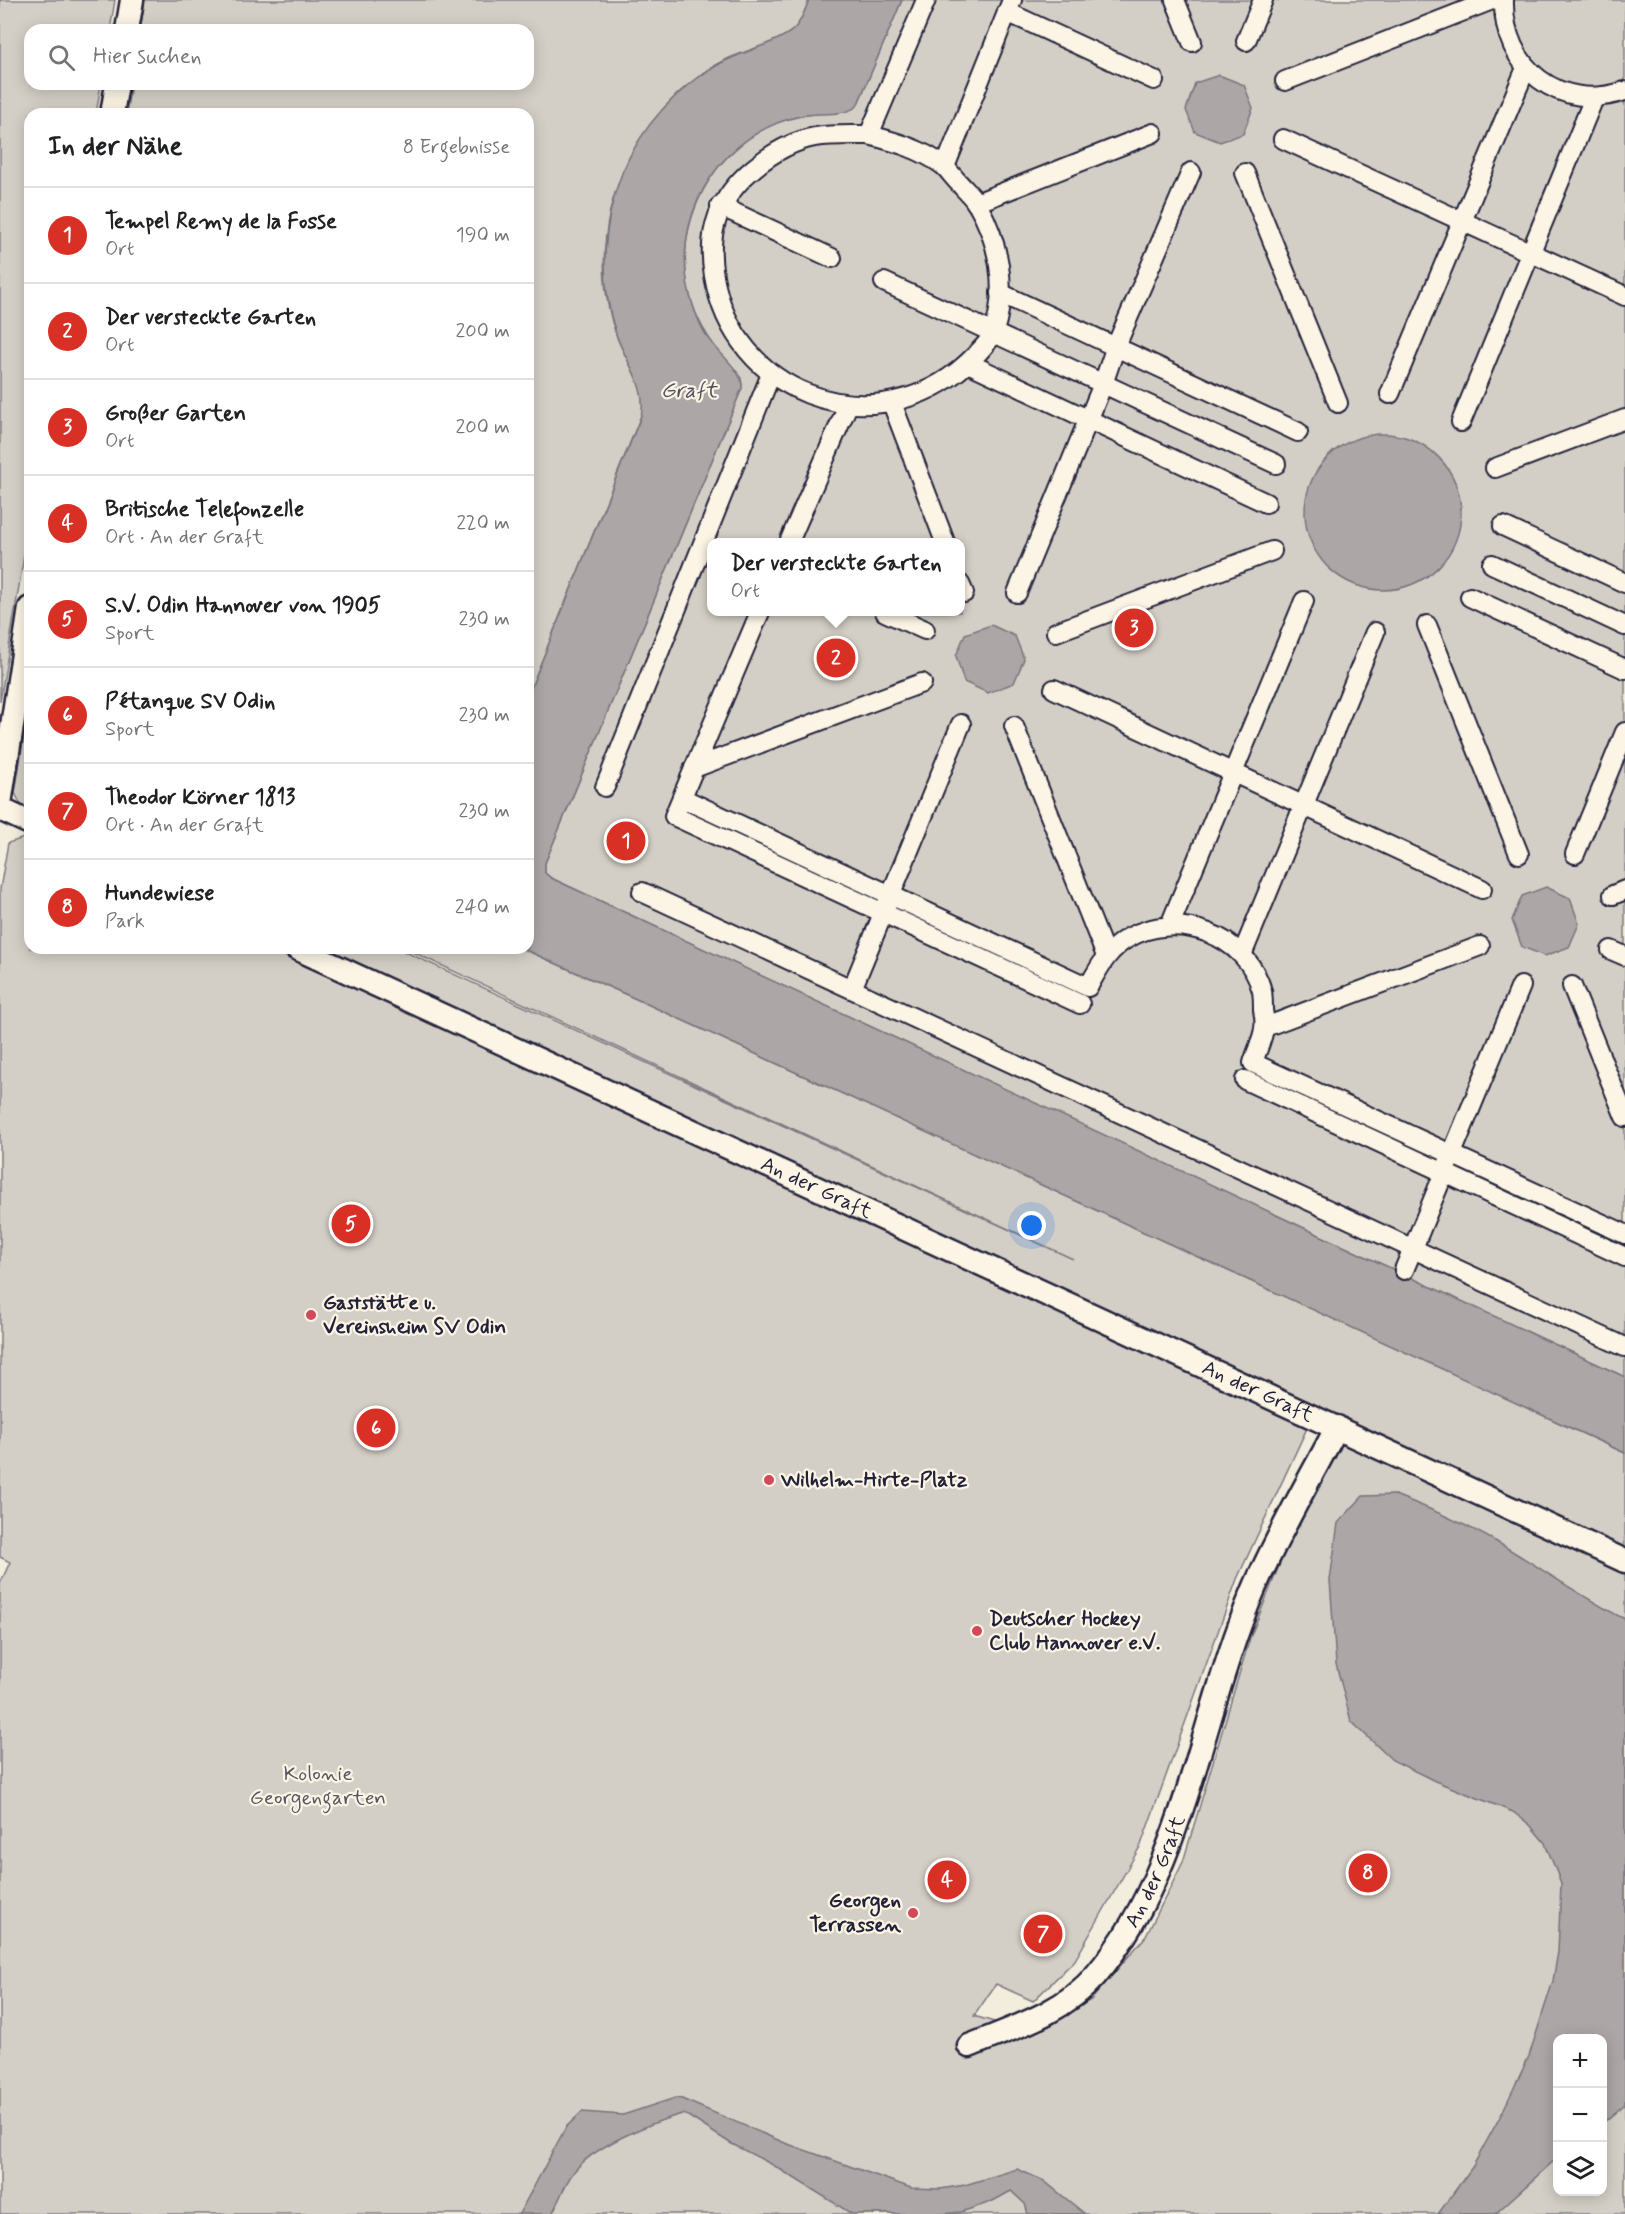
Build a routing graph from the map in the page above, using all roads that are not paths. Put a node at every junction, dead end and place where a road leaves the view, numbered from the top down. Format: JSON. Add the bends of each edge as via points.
{"nodes":[{"id":1,"x":132,"y":0,"type":"edge"},
{"id":2,"x":926,"y":0,"type":"edge"},
{"id":3,"x":1175,"y":0,"type":"edge"},
{"id":4,"x":1263,"y":0,"type":"edge"},
{"id":5,"x":1492,"y":0,"type":"edge"},
{"id":6,"x":1504,"y":0,"type":"edge"},
{"id":7,"x":1010,"y":6,"type":"edge"},
{"id":8,"x":128,"y":24,"type":"edge"},
{"id":9,"x":1245,"y":41,"type":"dead end"},
{"id":10,"x":1192,"y":42,"type":"dead end"},
{"id":11,"x":1526,"y":68,"type":"junction"},
{"id":12,"x":1154,"y":80,"type":"dead end"},
{"id":13,"x":1285,"y":81,"type":"dead end"},
{"id":14,"x":116,"y":90,"type":"edge"},
{"id":15,"x":1625,"y":91,"type":"edge"},
{"id":16,"x":1594,"y":98,"type":"junction"},
{"id":17,"x":113,"y":108,"type":"edge"},
{"id":18,"x":1153,"y":133,"type":"dead end"},
{"id":19,"x":869,"y":135,"type":"junction"},
{"id":20,"x":1283,"y":139,"type":"dead end"},
{"id":21,"x":945,"y":167,"type":"junction"},
{"id":22,"x":1191,"y":172,"type":"dead end"},
{"id":23,"x":1245,"y":173,"type":"dead end"},
{"id":24,"x":976,"y":202,"type":"junction"},
{"id":25,"x":720,"y":206,"type":"junction"},
{"id":26,"x":1461,"y":221,"type":"junction"},
{"id":27,"x":1531,"y":253,"type":"junction"},
{"id":28,"x":832,"y":258,"type":"dead end"},
{"id":29,"x":884,"y":282,"type":"dead end"},
{"id":30,"x":1000,"y":293,"type":"junction"},
{"id":31,"x":1625,"y":296,"type":"edge"},
{"id":32,"x":993,"y":332,"type":"junction"},
{"id":33,"x":1116,"y":346,"type":"junction"},
{"id":34,"x":968,"y":363,"type":"junction"},
{"id":35,"x":771,"y":374,"type":"junction"},
{"id":36,"x":1103,"y":384,"type":"junction"},
{"id":37,"x":1390,"y":394,"type":"dead end"},
{"id":38,"x":892,"y":403,"type":"junction"},
{"id":39,"x":1338,"y":404,"type":"dead end"},
{"id":40,"x":848,"y":405,"type":"junction"},
{"id":41,"x":1625,"y":419,"type":"edge"},
{"id":42,"x":1088,"y":420,"type":"junction"},
{"id":43,"x":1461,"y":422,"type":"dead end"},
{"id":44,"x":1298,"y":432,"type":"dead end"},
{"id":45,"x":1276,"y":464,"type":"dead end"},
{"id":46,"x":1495,"y":468,"type":"dead end"},
{"id":47,"x":1266,"y":503,"type":"dead end"},
{"id":48,"x":1503,"y":526,"type":"dead end"},
{"id":49,"x":791,"y":538,"type":"edge"},
{"id":50,"x":943,"y":538,"type":"edge"},
{"id":51,"x":1272,"y":551,"type":"dead end"},
{"id":52,"x":1492,"y":564,"type":"dead end"},
{"id":53,"x":1625,"y":583,"type":"edge"},
{"id":54,"x":1017,"y":593,"type":"dead end"},
{"id":55,"x":1470,"y":597,"type":"dead end"},
{"id":56,"x":1304,"y":601,"type":"dead end"},
{"id":57,"x":758,"y":616,"type":"edge"},
{"id":58,"x":894,"y":616,"type":"edge"},
{"id":59,"x":1427,"y":625,"type":"dead end"},
{"id":60,"x":1625,"y":626,"type":"edge"},
{"id":61,"x":924,"y":630,"type":"dead end"},
{"id":62,"x":1375,"y":632,"type":"dead end"},
{"id":63,"x":1056,"y":633,"type":"dead end"},
{"id":64,"x":24,"y":647,"type":"edge"},
{"id":65,"x":1625,"y":669,"type":"edge"},
{"id":66,"x":922,"y":683,"type":"dead end"},
{"id":67,"x":1054,"y":689,"type":"dead end"},
{"id":68,"x":962,"y":724,"type":"dead end"},
{"id":69,"x":1014,"y":726,"type":"dead end"},
{"id":70,"x":1625,"y":732,"type":"edge"},
{"id":71,"x":694,"y":768,"type":"junction"},
{"id":72,"x":1233,"y":773,"type":"junction"},
{"id":73,"x":605,"y":787,"type":"dead end"},
{"id":74,"x":682,"y":798,"type":"junction"},
{"id":75,"x":0,"y":804,"type":"edge"},
{"id":76,"x":1303,"y":806,"type":"junction"},
{"id":77,"x":0,"y":808,"type":"edge"},
{"id":78,"x":24,"y":820,"type":"edge"},
{"id":79,"x":1519,"y":854,"type":"dead end"},
{"id":80,"x":1575,"y":854,"type":"dead end"},
{"id":81,"x":1482,"y":889,"type":"dead end"},
{"id":82,"x":642,"y":892,"type":"dead end"},
{"id":83,"x":891,"y":895,"type":"junction"},
{"id":84,"x":883,"y":913,"type":"junction"},
{"id":85,"x":1170,"y":925,"type":"junction"},
{"id":86,"x":1480,"y":946,"type":"dead end"},
{"id":87,"x":309,"y":954,"type":"edge"},
{"id":88,"x":1242,"y":955,"type":"junction"},
{"id":89,"x":1106,"y":956,"type":"junction"},
{"id":90,"x":1521,"y":986,"type":"dead end"},
{"id":91,"x":1572,"y":986,"type":"dead end"},
{"id":92,"x":852,"y":989,"type":"junction"},
{"id":93,"x":1080,"y":1004,"type":"dead end"},
{"id":94,"x":1265,"y":1027,"type":"junction"},
{"id":95,"x":1245,"y":1080,"type":"dead end"},
{"id":96,"x":1625,"y":1117,"type":"edge"},
{"id":97,"x":1451,"y":1155,"type":"junction"},
{"id":98,"x":1444,"y":1172,"type":"junction"},
{"id":99,"x":1625,"y":1234,"type":"edge"},
{"id":100,"x":1412,"y":1249,"type":"junction"},
{"id":101,"x":1625,"y":1257,"type":"edge"},
{"id":102,"x":1404,"y":1270,"type":"dead end"},
{"id":103,"x":1625,"y":1347,"type":"edge"},
{"id":104,"x":1336,"y":1427,"type":"junction"},
{"id":105,"x":1625,"y":1561,"type":"edge"},
{"id":106,"x":969,"y":2046,"type":"dead end"}],
"edges":[{"from":1,"to":8,"type":"street"},
{"from":2,"to":19,"type":"street"},
{"from":3,"to":10,"type":"street"},
{"from":4,"to":9,"type":"street"},
{"from":5,"to":13,"type":"street"},
{"from":6,"to":11,"type":"street","via":[[1510,41]]},
{"from":7,"to":12,"type":"street"},
{"from":7,"to":21,"type":"street"},
{"from":11,"to":16,"type":"street","via":[[1555,90]]},
{"from":11,"to":26,"type":"street"},
{"from":14,"to":17,"type":"street"},
{"from":15,"to":16,"type":"street"},
{"from":16,"to":27,"type":"street"},
{"from":18,"to":24,"type":"street"},
{"from":19,"to":21,"type":"street","via":[[910,146]]},
{"from":19,"to":25,"type":"street","via":[[815,137],[791,145],[766,158],[742,178]]},
{"from":20,"to":26,"type":"street"},
{"from":21,"to":24,"type":"street"},
{"from":22,"to":33,"type":"street"},
{"from":23,"to":39,"type":"street"},
{"from":24,"to":30,"type":"street","via":[[996,246]]},
{"from":25,"to":28,"type":"street"},
{"from":25,"to":35,"type":"street","via":[[711,261],[717,294],[728,322],[745,348]]},
{"from":26,"to":27,"type":"street"},
{"from":26,"to":37,"type":"street"},
{"from":27,"to":31,"type":"street"},
{"from":27,"to":43,"type":"street"},
{"from":29,"to":32,"type":"street"},
{"from":30,"to":32,"type":"street"},
{"from":30,"to":33,"type":"street"},
{"from":32,"to":34,"type":"street"},
{"from":32,"to":36,"type":"street"},
{"from":33,"to":36,"type":"street"},
{"from":33,"to":44,"type":"street"},
{"from":34,"to":38,"type":"street","via":[[942,383]]},
{"from":34,"to":42,"type":"street"},
{"from":35,"to":40,"type":"street","via":[[811,396]]},
{"from":35,"to":73,"type":"street"},
{"from":36,"to":42,"type":"street"},
{"from":36,"to":45,"type":"street"},
{"from":38,"to":40,"type":"street"},
{"from":38,"to":50,"type":"street"},
{"from":40,"to":49,"type":"street"},
{"from":41,"to":46,"type":"street"},
{"from":42,"to":47,"type":"street"},
{"from":42,"to":54,"type":"street"},
{"from":48,"to":53,"type":"street"},
{"from":51,"to":63,"type":"street"},
{"from":52,"to":60,"type":"street"},
{"from":55,"to":65,"type":"street"},
{"from":56,"to":72,"type":"street"},
{"from":57,"to":71,"type":"street"},
{"from":58,"to":61,"type":"street"},
{"from":59,"to":79,"type":"street"},
{"from":62,"to":76,"type":"street"},
{"from":64,"to":75,"type":"street"},
{"from":66,"to":71,"type":"street"},
{"from":67,"to":72,"type":"street"},
{"from":68,"to":83,"type":"street"},
{"from":69,"to":89,"type":"street"},
{"from":70,"to":80,"type":"street"},
{"from":71,"to":74,"type":"street"},
{"from":72,"to":76,"type":"street"},
{"from":72,"to":85,"type":"street"},
{"from":74,"to":83,"type":"street"},
{"from":74,"to":84,"type":"street","via":[[674,816]]},
{"from":76,"to":81,"type":"street"},
{"from":76,"to":88,"type":"street"},
{"from":77,"to":78,"type":"street"},
{"from":82,"to":92,"type":"street"},
{"from":83,"to":84,"type":"street"},
{"from":83,"to":89,"type":"street","via":[[1088,987]]},
{"from":84,"to":92,"type":"street"},
{"from":84,"to":93,"type":"street"},
{"from":85,"to":88,"type":"street","via":[[1207,931]]},
{"from":85,"to":89,"type":"street","via":[[1127,938]]},
{"from":86,"to":94,"type":"street"},
{"from":87,"to":104,"type":"street","name":"An der Graft"},
{"from":88,"to":94,"type":"street","via":[[1262,992]]},
{"from":90,"to":97,"type":"street"},
{"from":91,"to":96,"type":"street"},
{"from":92,"to":100,"type":"street"},
{"from":94,"to":97,"type":"street","via":[[1252,1063]]},
{"from":95,"to":98,"type":"street"},
{"from":97,"to":98,"type":"street"},
{"from":97,"to":99,"type":"street"},
{"from":98,"to":100,"type":"street"},
{"from":98,"to":101,"type":"street"},
{"from":100,"to":102,"type":"street"},
{"from":100,"to":103,"type":"street"},
{"from":104,"to":105,"type":"street","name":"An der Graft"},
{"from":104,"to":106,"type":"street","name":"An der Graft","via":[[1254,1589],[1163,1858],[1129,1932],[1094,1977],[1064,2003]]}]}
